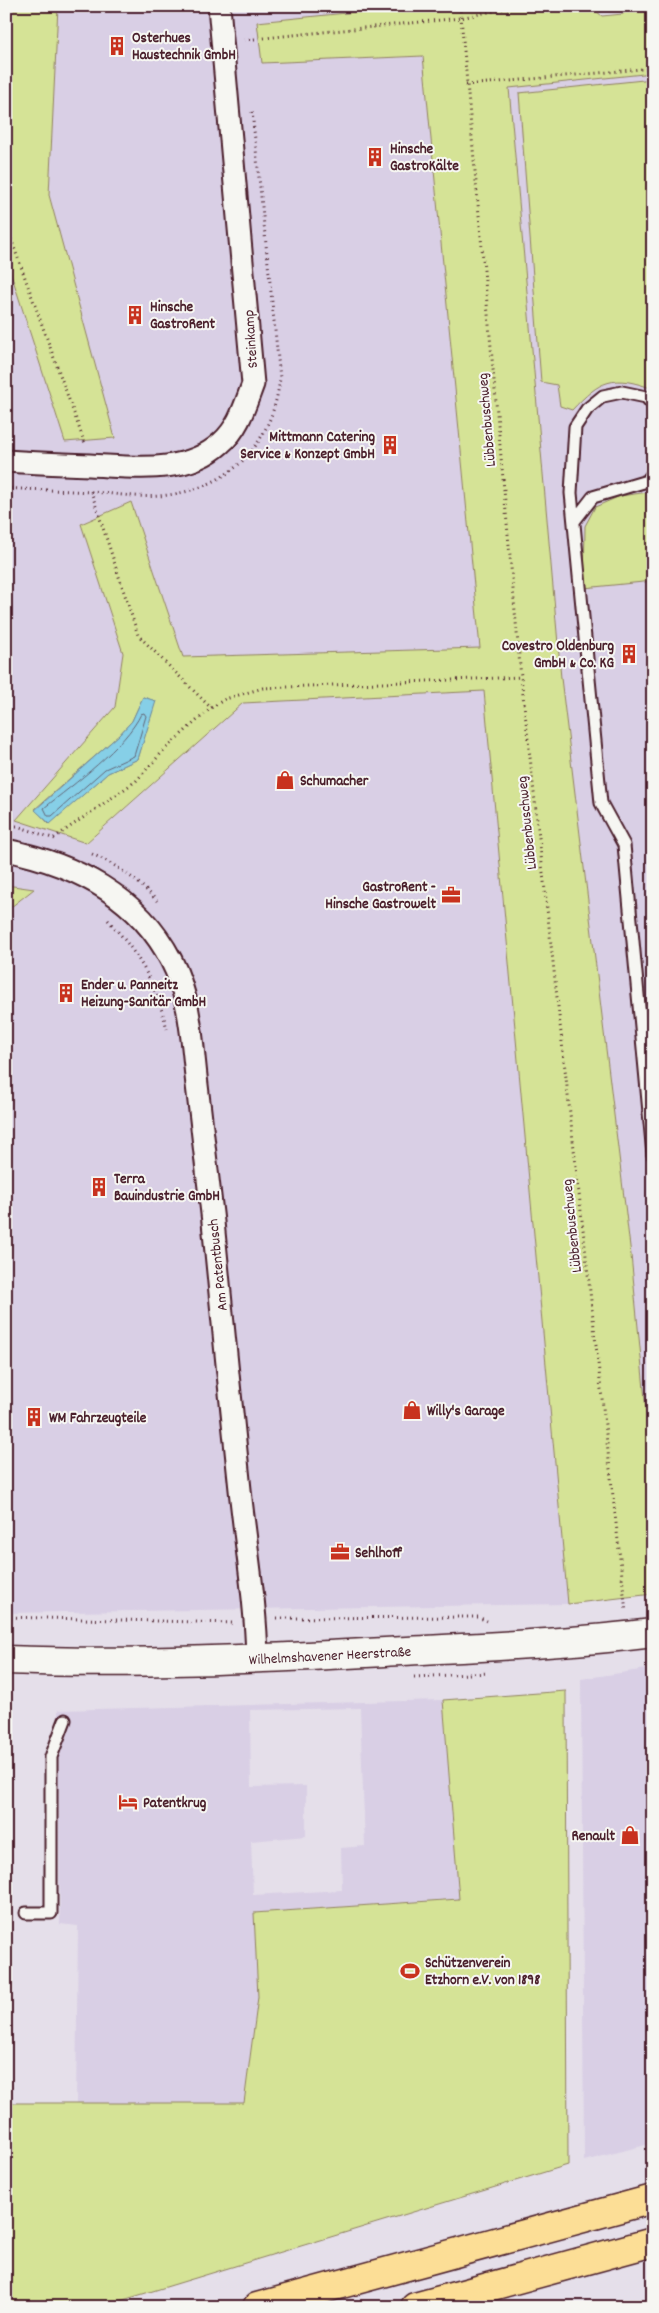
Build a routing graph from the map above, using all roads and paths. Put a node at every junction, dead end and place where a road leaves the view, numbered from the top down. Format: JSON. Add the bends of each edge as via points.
{"nodes":[{"id":1,"x":219,"y":6,"type":"edge"},
{"id":2,"x":460,"y":6,"type":"edge"},
{"id":3,"x":516,"y":6,"type":"edge"},
{"id":4,"x":461,"y":18,"type":"junction"},
{"id":5,"x":244,"y":32,"type":"dead end"},
{"id":6,"x":244,"y":40,"type":"junction"},
{"id":7,"x":223,"y":43,"type":"junction"},
{"id":8,"x":246,"y":50,"type":"dead end"},
{"id":9,"x":653,"y":68,"type":"edge"},
{"id":10,"x":466,"y":85,"type":"junction"},
{"id":11,"x":252,"y":110,"type":"dead end"},
{"id":12,"x":279,"y":389,"type":"dead end"},
{"id":13,"x":653,"y":405,"type":"edge"},
{"id":14,"x":77,"y":448,"type":"dead end"},
{"id":15,"x":86,"y":448,"type":"dead end"},
{"id":16,"x":6,"y":461,"type":"edge"},
{"id":17,"x":653,"y":473,"type":"edge"},
{"id":18,"x":575,"y":520,"type":"junction"},
{"id":19,"x":521,"y":677,"type":"junction"},
{"id":20,"x":6,"y":850,"type":"edge"},
{"id":21,"x":32,"y":855,"type":"junction"},
{"id":22,"x":107,"y":918,"type":"dead end"},
{"id":23,"x":169,"y":1037,"type":"dead end"},
{"id":24,"x":653,"y":1155,"type":"edge"},
{"id":25,"x":232,"y":1614,"type":"dead end"},
{"id":26,"x":6,"y":1617,"type":"edge"},
{"id":27,"x":256,"y":1620,"type":"junction"},
{"id":28,"x":233,"y":1623,"type":"junction"},
{"id":29,"x":492,"y":1623,"type":"dead end"},
{"id":30,"x":641,"y":1634,"type":"edge"},
{"id":31,"x":257,"y":1659,"type":"junction"},
{"id":32,"x":6,"y":1660,"type":"edge"},
{"id":33,"x":65,"y":1720,"type":"dead end"},
{"id":34,"x":26,"y":1912,"type":"dead end"},
{"id":35,"x":653,"y":2199,"type":"edge"},
{"id":36,"x":653,"y":2242,"type":"edge"},
{"id":37,"x":257,"y":2307,"type":"edge"},
{"id":38,"x":415,"y":2307,"type":"edge"}],
"edges":[{"from":1,"to":7,"type":"street","name":"Steinkamp"},
{"from":2,"to":4,"type":"path","name":"Lübbenbuschweg"},
{"from":3,"to":4,"type":"path"},
{"from":4,"to":6,"type":"path"},
{"from":4,"to":10,"type":"path","name":"Lübbenbuschweg"},
{"from":5,"to":6,"type":"path"},
{"from":6,"to":7,"type":"path"},
{"from":6,"to":8,"type":"path"},
{"from":7,"to":16,"type":"street","name":"Steinkamp","via":[[253,384],[238,423],[221,444],[193,461],[172,466],[136,468]]},
{"from":9,"to":10,"type":"path"},
{"from":10,"to":19,"type":"path","name":"Lübbenbuschweg"},
{"from":11,"to":12,"type":"path"},
{"from":13,"to":18,"type":"lane","via":[[646,397],[622,392],[603,396],[587,409],[575,427],[571,493]]},
{"from":14,"to":15,"type":"path"},
{"from":17,"to":18,"type":"lane","via":[[647,481],[593,497]]},
{"from":18,"to":24,"type":"lane","via":[[600,804],[624,845]]},
{"from":19,"to":21,"type":"path","via":[[263,688],[225,699],[165,749],[136,781]]},
{"from":19,"to":30,"type":"path","name":"Lübbenbuschweg"},
{"from":20,"to":21,"type":"street","name":"Am Patentbusch"},
{"from":21,"to":27,"type":"street","name":"Am Patentbusch","via":[[80,872],[132,907],[171,960],[184,991],[204,1137]]},
{"from":22,"to":23,"type":"path","via":[[133,948],[152,981]]},
{"from":25,"to":28,"type":"path"},
{"from":26,"to":28,"type":"path"},
{"from":27,"to":28,"type":"path"},
{"from":27,"to":29,"type":"path","via":[[478,1617]]},
{"from":27,"to":31,"type":"street","name":"Am Patentbusch"},
{"from":30,"to":31,"type":"street","name":"Wilhelmshavener Heerstraße","via":[[521,1645]]},
{"from":31,"to":32,"type":"street","name":"Wilhelmshavener Heerstraße"},
{"from":33,"to":34,"type":"lane","via":[[51,1757],[50,1913]]},
{"from":35,"to":37,"type":"highway"},
{"from":36,"to":38,"type":"highway"}]}
